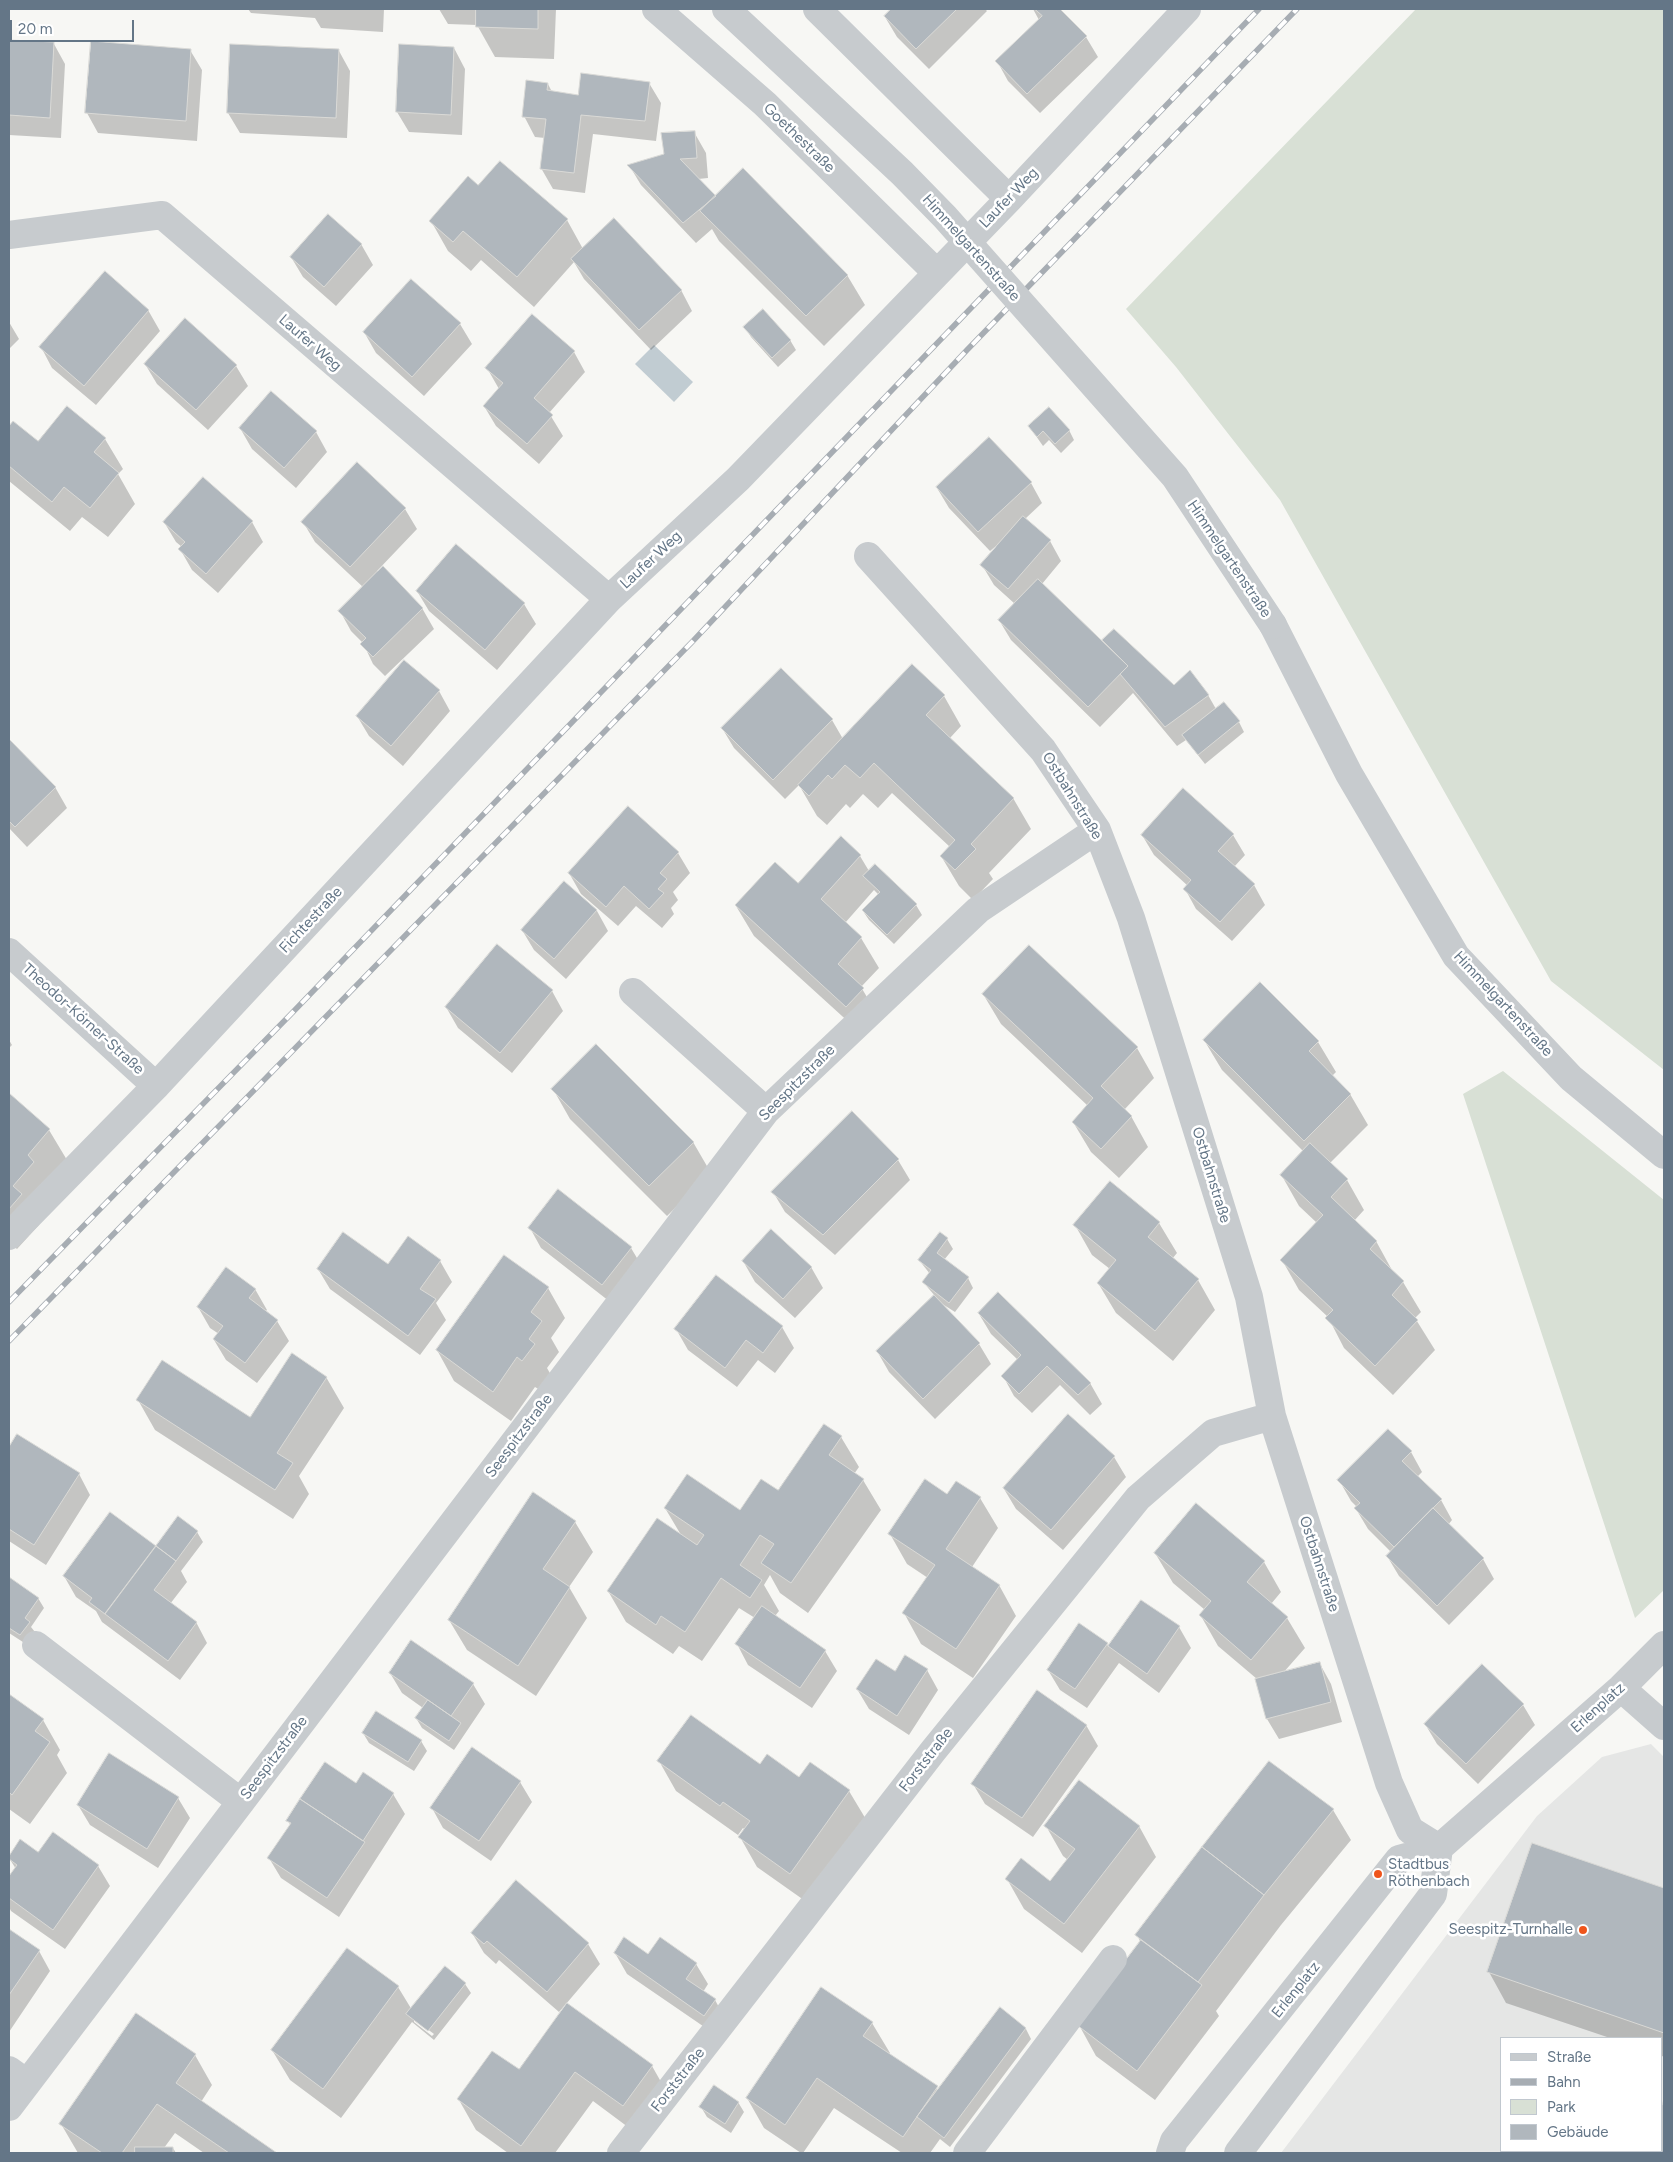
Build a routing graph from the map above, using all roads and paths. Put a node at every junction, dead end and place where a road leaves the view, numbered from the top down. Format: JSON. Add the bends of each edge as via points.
{"nodes":[{"id":1,"x":656,"y":9,"type":"edge"},
{"id":2,"x":726,"y":9,"type":"edge"},
{"id":3,"x":817,"y":9,"type":"edge"},
{"id":4,"x":1182,"y":11,"type":"edge"},
{"id":5,"x":1009,"y":199,"type":"junction"},
{"id":6,"x":9,"y":235,"type":"edge"},
{"id":7,"x":936,"y":273,"type":"junction"},
{"id":8,"x":868,"y":556,"type":"dead end"},
{"id":9,"x":609,"y":599,"type":"junction"},
{"id":10,"x":1097,"y":830,"type":"junction"},
{"id":11,"x":9,"y":952,"type":"edge"},
{"id":12,"x":633,"y":992,"type":"dead end"},
{"id":13,"x":156,"y":1086,"type":"junction"},
{"id":14,"x":766,"y":1111,"type":"junction"},
{"id":15,"x":1664,"y":1155,"type":"edge"},
{"id":16,"x":9,"y":1236,"type":"edge"},
{"id":17,"x":1272,"y":1416,"type":"junction"},
{"id":18,"x":36,"y":1645,"type":"dead end"},
{"id":19,"x":1664,"y":1645,"type":"edge"},
{"id":20,"x":1621,"y":1688,"type":"junction"},
{"id":21,"x":1664,"y":1726,"type":"edge"},
{"id":22,"x":240,"y":1802,"type":"junction"},
{"id":23,"x":1439,"y":1848,"type":"junction"},
{"id":24,"x":1113,"y":1959,"type":"dead end"},
{"id":25,"x":18,"y":2076,"type":"edge"},
{"id":26,"x":9,"y":2107,"type":"edge"},
{"id":27,"x":621,"y":2153,"type":"edge"},
{"id":28,"x":967,"y":2153,"type":"edge"},
{"id":29,"x":1170,"y":2153,"type":"edge"},
{"id":30,"x":1238,"y":2153,"type":"edge"}],
"edges":[{"from":1,"to":7,"type":"street","name":"Goethestraße","via":[[765,104]]},
{"from":2,"to":15,"type":"street","name":"Himmelgartenstraße","bridge":true,"via":[[902,173],[951,224],[1175,477],[1273,625],[1348,774],[1456,956],[1571,1078]]},
{"from":3,"to":5,"type":"street"},
{"from":4,"to":5,"type":"street","name":"Laufer Weg"},
{"from":5,"to":7,"type":"street","name":"Laufer Weg"},
{"from":6,"to":9,"type":"street","name":"Laufer Weg","via":[[162,216]]},
{"from":7,"to":9,"type":"street","name":"Laufer Weg","via":[[738,479]]},
{"from":8,"to":10,"type":"street","name":"Ostbahnstraße","via":[[1043,750]]},
{"from":9,"to":13,"type":"street","name":"Fichtestraße"},
{"from":10,"to":14,"type":"street","name":"Seespitzstraße","via":[[978,910]]},
{"from":10,"to":17,"type":"street","name":"Ostbahnstraße","via":[[1131,918],[1249,1297]]},
{"from":11,"to":13,"type":"street","name":"Theodor-Körner-Straße"},
{"from":12,"to":14,"type":"street"},
{"from":13,"to":16,"type":"street","name":"Fichtestraße"},
{"from":14,"to":22,"type":"street","name":"Seespitzstraße"},
{"from":17,"to":23,"type":"street","name":"Ostbahnstraße","via":[[1389,1783],[1410,1830]]},
{"from":17,"to":27,"type":"street","name":"Forststraße","via":[[1214,1434],[1138,1498],[933,1751]]},
{"from":18,"to":22,"type":"street"},
{"from":19,"to":20,"type":"street","name":"Erlenplatz"},
{"from":20,"to":21,"type":"street"},
{"from":20,"to":23,"type":"street","name":"Erlenplatz"},
{"from":22,"to":25,"type":"street","name":"Seespitzstraße"},
{"from":23,"to":29,"type":"street","name":"Erlenplatz","via":[[1399,1859],[1174,2141]]},
{"from":23,"to":30,"type":"street","via":[[1433,1894]]},
{"from":24,"to":28,"type":"street"},
{"from":25,"to":26,"type":"street","name":"Seespitzstraße"}]}
